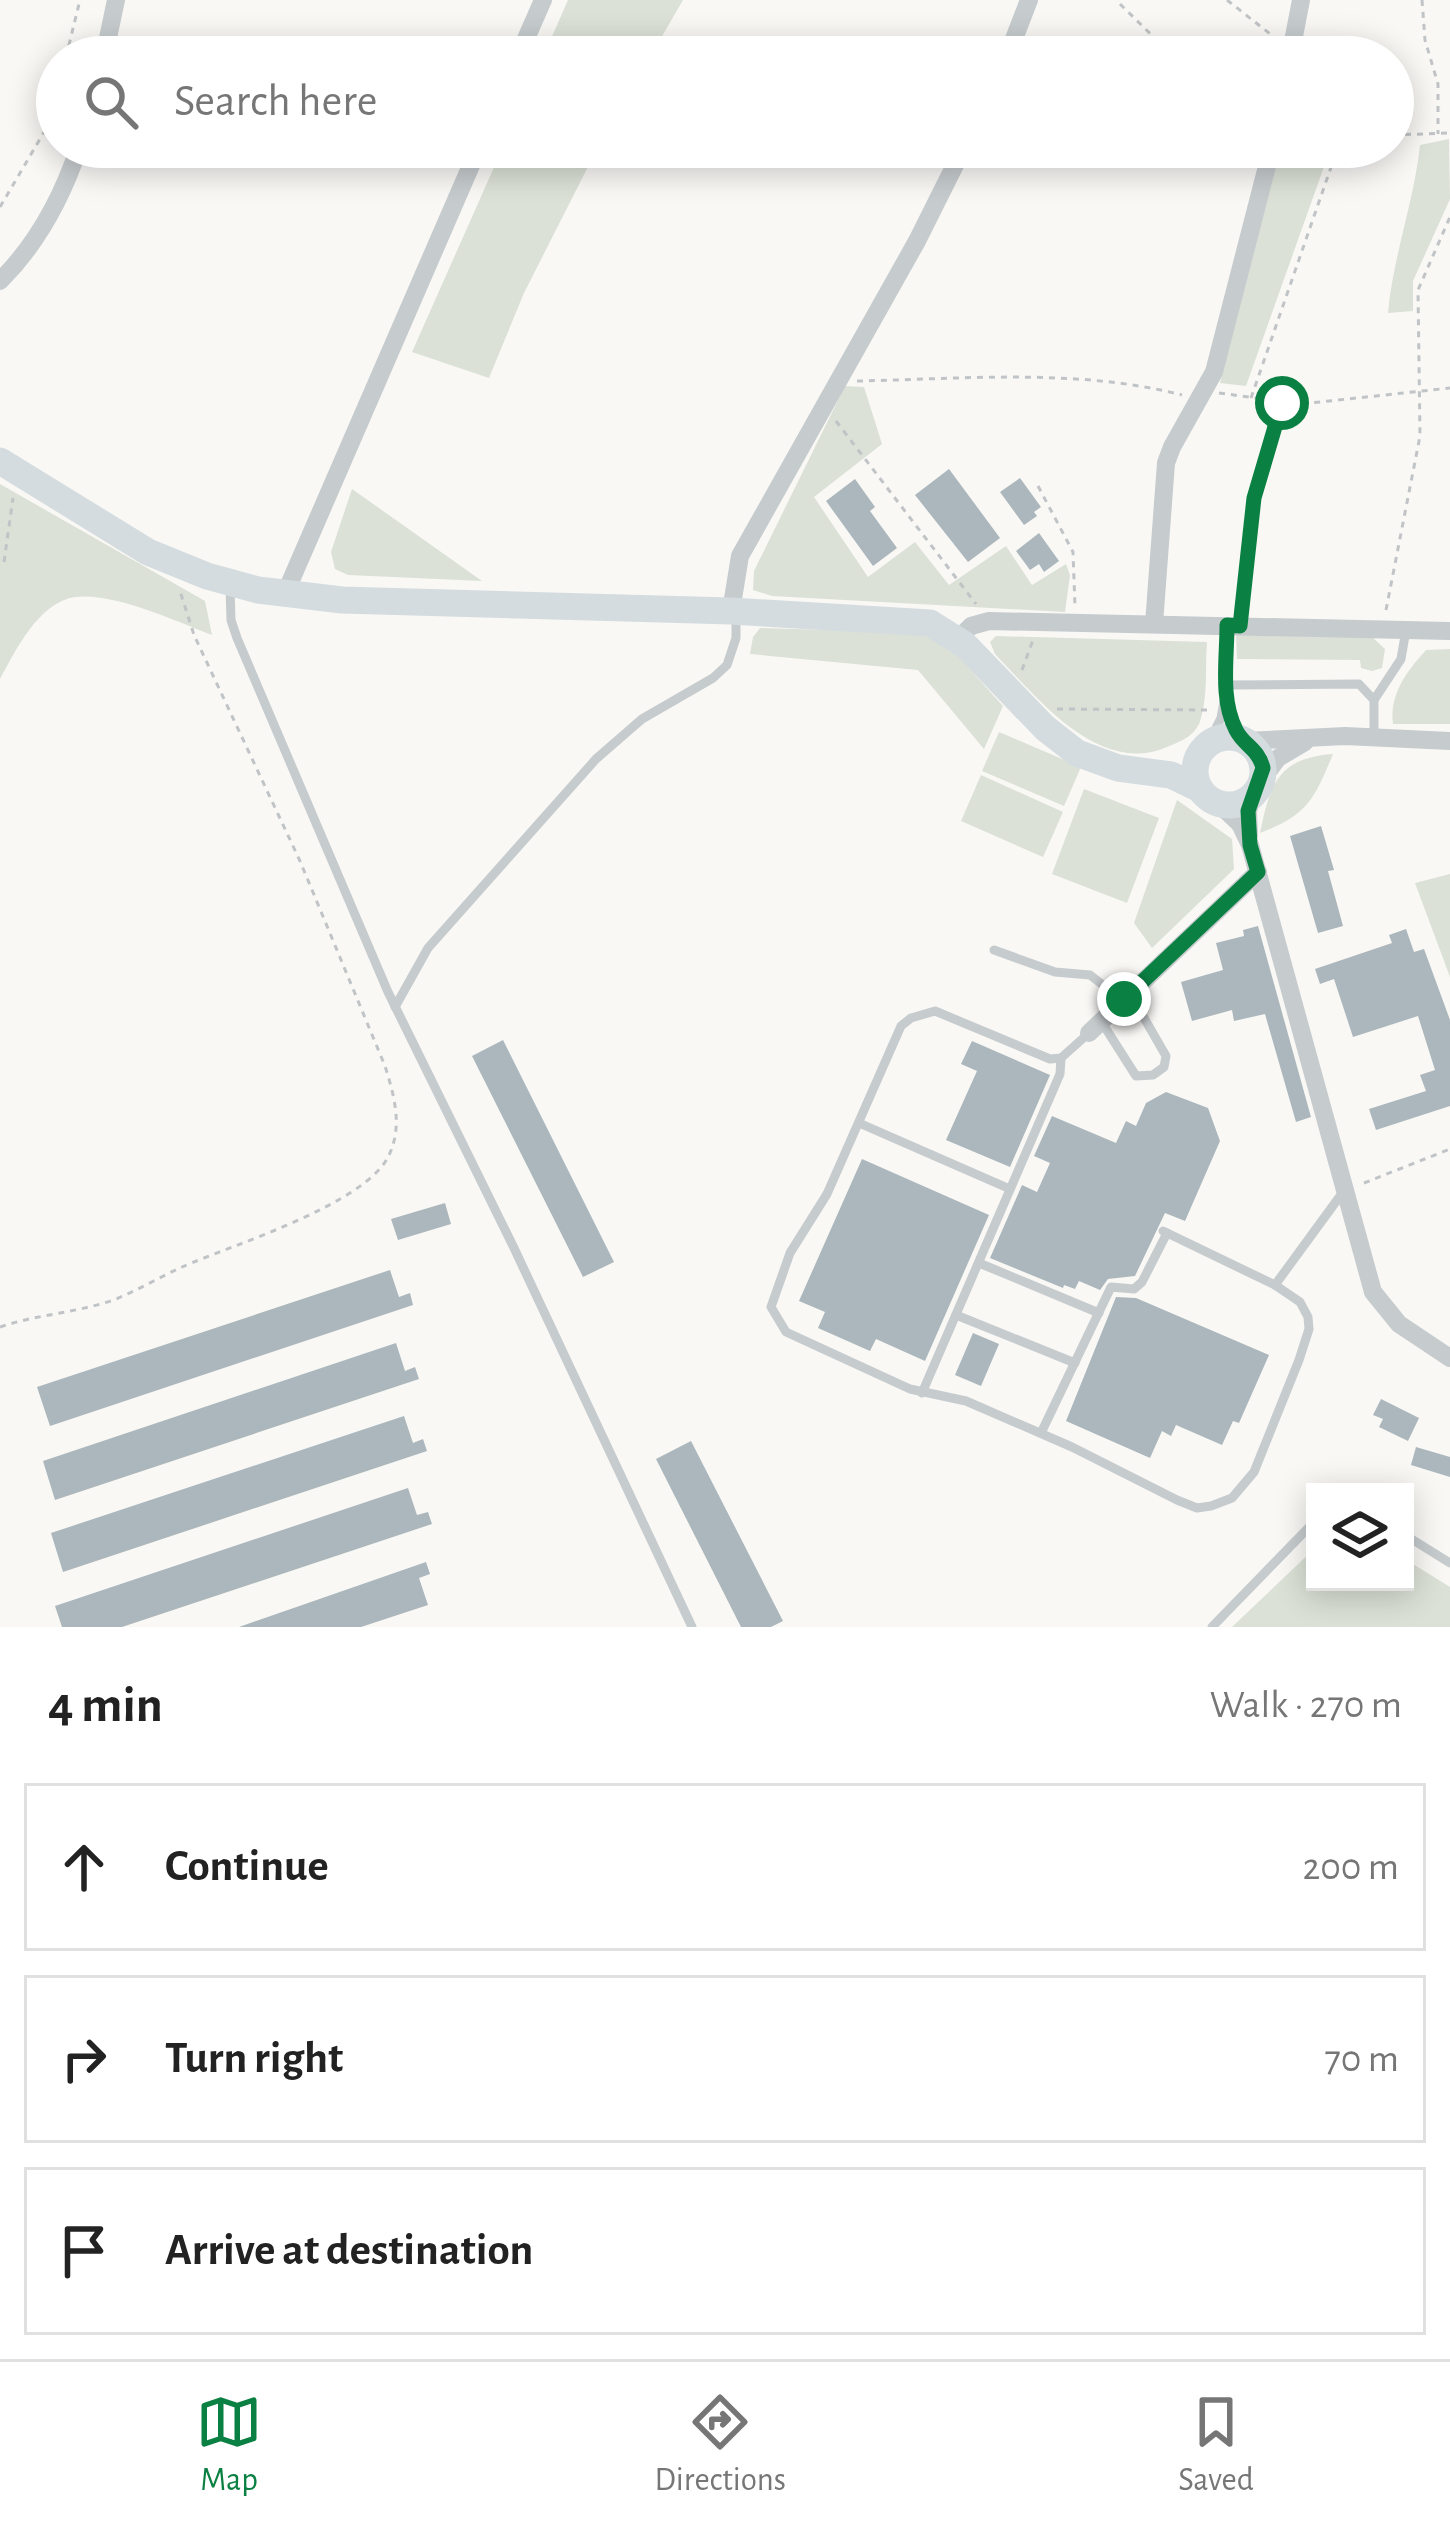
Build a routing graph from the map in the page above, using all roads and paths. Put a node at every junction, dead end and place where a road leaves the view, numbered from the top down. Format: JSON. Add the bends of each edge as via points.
{"nodes":[{"id":1,"x":80,"y":0,"type":"edge"},
{"id":2,"x":116,"y":0,"type":"edge"},
{"id":3,"x":543,"y":0,"type":"edge"},
{"id":4,"x":1029,"y":0,"type":"edge"},
{"id":5,"x":1227,"y":0,"type":"edge"},
{"id":6,"x":1301,"y":0,"type":"edge"},
{"id":7,"x":1422,"y":0,"type":"edge"},
{"id":8,"x":1120,"y":4,"type":"dead end"},
{"id":9,"x":71,"y":36,"type":"edge"},
{"id":10,"x":108,"y":36,"type":"edge"},
{"id":11,"x":527,"y":36,"type":"edge"},
{"id":12,"x":1015,"y":36,"type":"edge"},
{"id":13,"x":1153,"y":36,"type":"edge"},
{"id":14,"x":1272,"y":36,"type":"edge"},
{"id":15,"x":1294,"y":36,"type":"edge"},
{"id":16,"x":1450,"y":133,"type":"edge"},
{"id":17,"x":1438,"y":134,"type":"junction"},
{"id":18,"x":1414,"y":135,"type":"edge"},
{"id":19,"x":36,"y":146,"type":"edge"},
{"id":20,"x":70,"y":168,"type":"edge"},
{"id":21,"x":469,"y":168,"type":"edge"},
{"id":22,"x":953,"y":168,"type":"edge"},
{"id":23,"x":1267,"y":168,"type":"edge"},
{"id":24,"x":1332,"y":168,"type":"edge"},
{"id":25,"x":0,"y":207,"type":"edge"},
{"id":26,"x":1450,"y":218,"type":"edge"},
{"id":27,"x":0,"y":280,"type":"edge"},
{"id":28,"x":838,"y":382,"type":"junction"},
{"id":29,"x":1450,"y":388,"type":"edge"},
{"id":30,"x":1420,"y":392,"type":"junction"},
{"id":31,"x":1203,"y":395,"type":"junction"},
{"id":32,"x":1251,"y":398,"type":"junction"},
{"id":33,"x":1282,"y":403,"type":"junction"},
{"id":34,"x":824,"y":405,"type":"junction"},
{"id":35,"x":9,"y":467,"type":"edge"},
{"id":36,"x":1038,"y":486,"type":"dead end"},
{"id":37,"x":4,"y":562,"type":"dead end"},
{"id":38,"x":171,"y":563,"type":"junction"},
{"id":39,"x":229,"y":582,"type":"junction"},
{"id":40,"x":285,"y":594,"type":"junction"},
{"id":41,"x":734,"y":611,"type":"junction"},
{"id":42,"x":989,"y":621,"type":"junction"},
{"id":43,"x":1040,"y":622,"type":"junction"},
{"id":44,"x":1074,"y":622,"type":"junction"},
{"id":45,"x":1154,"y":624,"type":"junction"},
{"id":46,"x":1233,"y":625,"type":"junction"},
{"id":47,"x":1382,"y":629,"type":"junction"},
{"id":48,"x":1406,"y":630,"type":"junction"},
{"id":49,"x":1450,"y":631,"type":"edge"},
{"id":50,"x":958,"y":639,"type":"junction"},
{"id":51,"x":1227,"y":685,"type":"junction"},
{"id":52,"x":1374,"y":700,"type":"junction"},
{"id":53,"x":1022,"y":704,"type":"junction"},
{"id":54,"x":1225,"y":705,"type":"junction"},
{"id":55,"x":1374,"y":736,"type":"junction"},
{"id":56,"x":1315,"y":737,"type":"junction"},
{"id":57,"x":1243,"y":740,"type":"junction"},
{"id":58,"x":1450,"y":741,"type":"edge"},
{"id":59,"x":1206,"y":746,"type":"junction"},
{"id":60,"x":1158,"y":772,"type":"junction"},
{"id":61,"x":1258,"y":786,"type":"junction"},
{"id":62,"x":1209,"y":796,"type":"junction"},
{"id":63,"x":1250,"y":845,"type":"junction"},
{"id":64,"x":1258,"y":872,"type":"junction"},
{"id":65,"x":994,"y":950,"type":"dead end"},
{"id":66,"x":1124,"y":999,"type":"junction"},
{"id":67,"x":395,"y":1007,"type":"junction"},
{"id":68,"x":1095,"y":1027,"type":"junction"},
{"id":69,"x":1061,"y":1058,"type":"junction"},
{"id":70,"x":859,"y":1123,"type":"junction"},
{"id":71,"x":1450,"y":1149,"type":"edge"},
{"id":72,"x":1010,"y":1189,"type":"junction"},
{"id":73,"x":1345,"y":1189,"type":"junction"},
{"id":74,"x":979,"y":1263,"type":"junction"},
{"id":75,"x":1275,"y":1285,"type":"junction"},
{"id":76,"x":1099,"y":1313,"type":"junction"},
{"id":77,"x":956,"y":1315,"type":"junction"},
{"id":78,"x":0,"y":1327,"type":"edge"},
{"id":79,"x":1450,"y":1358,"type":"edge"},
{"id":80,"x":1075,"y":1363,"type":"junction"},
{"id":81,"x":922,"y":1393,"type":"junction"},
{"id":82,"x":1041,"y":1433,"type":"junction"},
{"id":83,"x":1306,"y":1530,"type":"edge"},
{"id":84,"x":1414,"y":1541,"type":"edge"},
{"id":85,"x":1450,"y":1563,"type":"edge"},
{"id":86,"x":692,"y":1627,"type":"edge"},
{"id":87,"x":1211,"y":1627,"type":"edge"}],
"edges":[{"from":1,"to":9,"type":"path"},
{"from":2,"to":10,"type":"street"},
{"from":3,"to":11,"type":"street"},
{"from":4,"to":12,"type":"street"},
{"from":5,"to":14,"type":"path"},
{"from":6,"to":15,"type":"street"},
{"from":7,"to":17,"type":"path"},
{"from":8,"to":13,"type":"path"},
{"from":16,"to":17,"type":"path"},
{"from":17,"to":18,"type":"path"},
{"from":19,"to":25,"type":"path"},
{"from":20,"to":27,"type":"street","via":[[44,228]]},
{"from":21,"to":40,"type":"street"},
{"from":22,"to":28,"type":"street"},
{"from":23,"to":31,"type":"street"},
{"from":24,"to":32,"type":"path"},
{"from":26,"to":30,"type":"path","via":[[1418,290]]},
{"from":28,"to":31,"type":"path","via":[[1078,379]]},
{"from":28,"to":34,"type":"street"},
{"from":29,"to":30,"type":"path"},
{"from":30,"to":33,"type":"path"},
{"from":30,"to":47,"type":"path","via":[[1420,436]]},
{"from":31,"to":32,"type":"path"},
{"from":31,"to":45,"type":"street","via":[[1166,463]]},
{"from":32,"to":33,"type":"path"},
{"from":33,"to":46,"type":"path","via":[[1254,498]]},
{"from":34,"to":41,"type":"street","via":[[740,556]]},
{"from":34,"to":42,"type":"path"},
{"from":35,"to":37,"type":"path"},
{"from":35,"to":38,"type":"main road"},
{"from":36,"to":44,"type":"path","via":[[1072,552]]},
{"from":38,"to":39,"type":"main road"},
{"from":38,"to":78,"type":"path","via":[[194,635],[385,1066],[397,1130],[379,1170],[303,1218],[116,1299]]},
{"from":39,"to":40,"type":"main road"},
{"from":39,"to":67,"type":"lane","via":[[237,638]]},
{"from":40,"to":41,"type":"main road"},
{"from":41,"to":50,"type":"main road","via":[[914,619]]},
{"from":41,"to":67,"type":"lane","via":[[727,665],[596,759],[428,948]]},
{"from":42,"to":43,"type":"street"},
{"from":42,"to":50,"type":"street"},
{"from":43,"to":44,"type":"street"},
{"from":43,"to":53,"type":"path"},
{"from":44,"to":45,"type":"street"},
{"from":45,"to":46,"type":"street"},
{"from":46,"to":47,"type":"street"},
{"from":46,"to":51,"type":"path"},
{"from":47,"to":48,"type":"street"},
{"from":48,"to":49,"type":"street"},
{"from":48,"to":52,"type":"lane","via":[[1401,659]]},
{"from":50,"to":53,"type":"main road"},
{"from":51,"to":52,"type":"lane","via":[[1359,684]]},
{"from":51,"to":54,"type":"lane"},
{"from":52,"to":55,"type":"lane"},
{"from":53,"to":54,"type":"path"},
{"from":53,"to":60,"type":"main road","via":[[1077,754]]},
{"from":54,"to":57,"type":"lane"},
{"from":54,"to":59,"type":"lane"},
{"from":55,"to":56,"type":"street"},
{"from":55,"to":58,"type":"street"},
{"from":56,"to":57,"type":"street"},
{"from":56,"to":61,"type":"street","via":[[1278,758]]},
{"from":57,"to":59,"type":"main road","via":[[1224,737]]},
{"from":57,"to":61,"type":"main road","via":[[1260,757]]},
{"from":59,"to":60,"type":"main road"},
{"from":59,"to":62,"type":"main road","via":[[1196,768]]},
{"from":60,"to":62,"type":"main road"},
{"from":61,"to":62,"type":"main road","via":[[1237,804]]},
{"from":61,"to":63,"type":"street","via":[[1248,811]]},
{"from":62,"to":63,"type":"street"},
{"from":63,"to":64,"type":"street"},
{"from":64,"to":66,"type":"street"},
{"from":64,"to":73,"type":"street"},
{"from":65,"to":66,"type":"lane","via":[[1055,972],[1083,971]]},
{"from":66,"to":68,"type":"street"},
{"from":66,"to":68,"type":"lane","via":[[1143,1016],[1166,1056],[1164,1067],[1136,1076]]},
{"from":67,"to":86,"type":"lane"},
{"from":68,"to":69,"type":"lane"},
{"from":69,"to":70,"type":"lane","via":[[950,1015],[924,1013],[901,1026]]},
{"from":69,"to":72,"type":"lane"},
{"from":70,"to":72,"type":"lane"},
{"from":70,"to":81,"type":"lane","via":[[790,1253],[771,1307],[798,1340]]},
{"from":71,"to":73,"type":"path"},
{"from":72,"to":74,"type":"lane"},
{"from":73,"to":75,"type":"lane"},
{"from":73,"to":79,"type":"street","via":[[1373,1292],[1399,1324]]},
{"from":74,"to":76,"type":"lane"},
{"from":74,"to":77,"type":"lane"},
{"from":75,"to":76,"type":"lane","via":[[1165,1232],[1142,1282],[1111,1287]]},
{"from":75,"to":82,"type":"lane","via":[[1300,1303],[1309,1329],[1254,1472],[1232,1498],[1198,1508]]},
{"from":76,"to":80,"type":"lane"},
{"from":77,"to":80,"type":"lane"},
{"from":77,"to":81,"type":"lane"},
{"from":80,"to":82,"type":"lane"},
{"from":81,"to":82,"type":"lane","via":[[965,1401]]},
{"from":83,"to":87,"type":"lane"},
{"from":84,"to":85,"type":"lane"}]}
